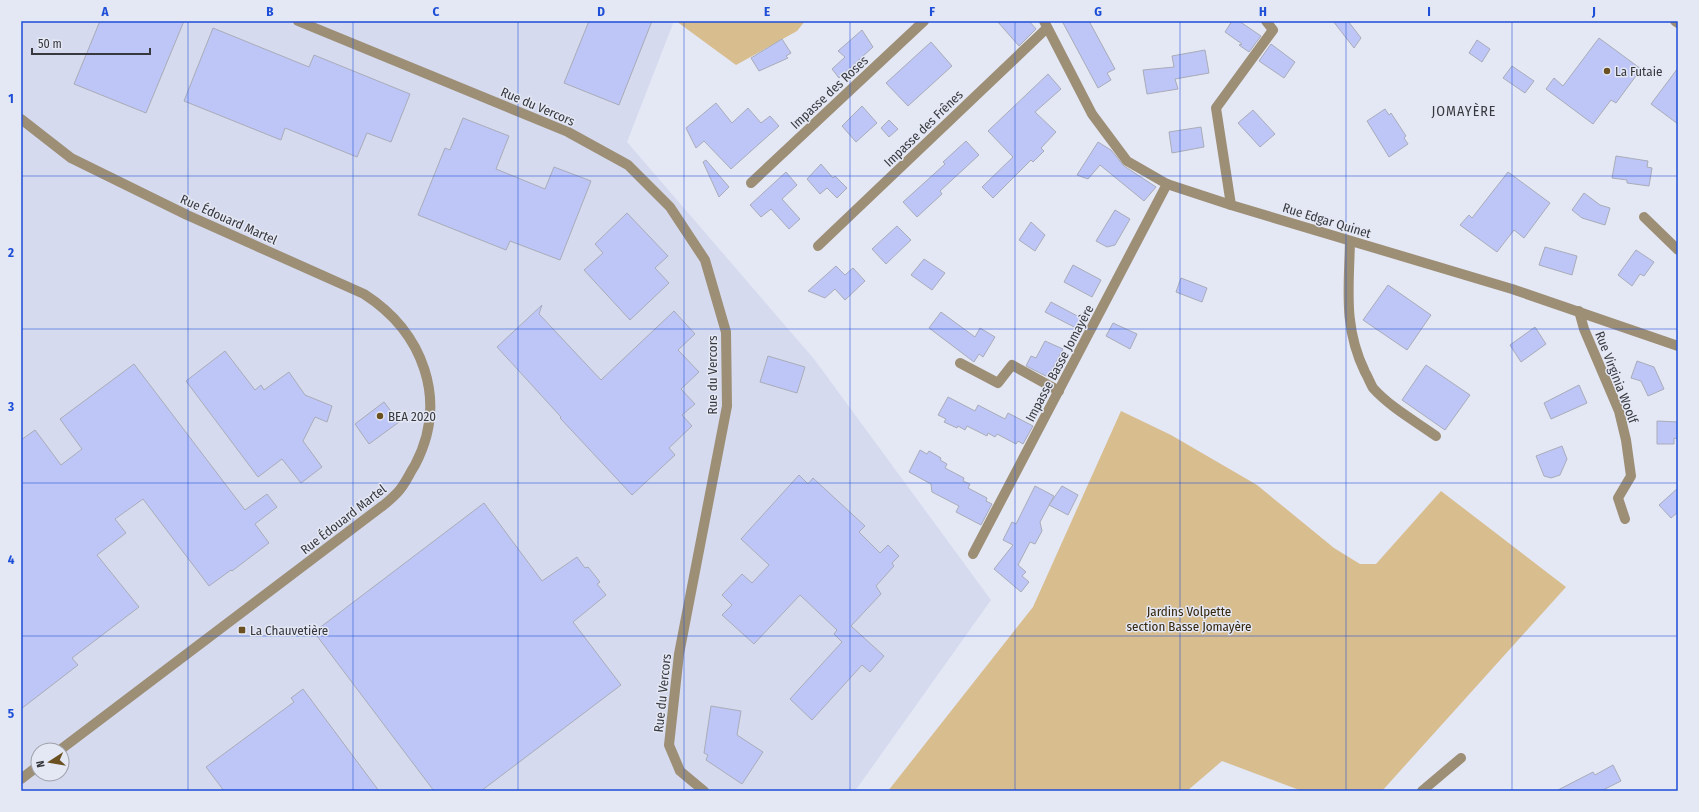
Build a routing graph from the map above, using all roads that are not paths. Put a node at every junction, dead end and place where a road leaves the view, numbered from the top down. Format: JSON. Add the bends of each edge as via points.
{"nodes":[{"id":1,"x":298,"y":21,"type":"edge"},
{"id":2,"x":924,"y":21,"type":"edge"},
{"id":3,"x":1266,"y":21,"type":"edge"},
{"id":4,"x":1676,"y":21,"type":"edge"},
{"id":5,"x":1678,"y":23,"type":"edge"},
{"id":6,"x":1045,"y":25,"type":"edge"},
{"id":7,"x":21,"y":119,"type":"edge"},
{"id":8,"x":751,"y":183,"type":"dead end"},
{"id":9,"x":1167,"y":184,"type":"junction"},
{"id":10,"x":1231,"y":205,"type":"junction"},
{"id":11,"x":1644,"y":217,"type":"dead end"},
{"id":12,"x":1350,"y":240,"type":"junction"},
{"id":13,"x":818,"y":246,"type":"dead end"},
{"id":14,"x":1678,"y":250,"type":"edge"},
{"id":15,"x":1579,"y":311,"type":"junction"},
{"id":16,"x":1678,"y":346,"type":"edge"},
{"id":17,"x":960,"y":363,"type":"dead end"},
{"id":18,"x":1059,"y":391,"type":"junction"},
{"id":19,"x":1436,"y":436,"type":"dead end"},
{"id":20,"x":1625,"y":519,"type":"dead end"},
{"id":21,"x":973,"y":554,"type":"dead end"},
{"id":22,"x":70,"y":742,"type":"edge"},
{"id":23,"x":1461,"y":758,"type":"dead end"},
{"id":24,"x":30,"y":772,"type":"edge"},
{"id":25,"x":21,"y":779,"type":"edge"},
{"id":26,"x":704,"y":791,"type":"edge"},
{"id":27,"x":1422,"y":791,"type":"edge"}],
"edges":[{"from":1,"to":26,"type":"street","name":"Rue du Vercors","via":[[568,132],[628,165],[670,207],[705,260],[726,332],[727,406],[679,654],[669,745],[680,771]]},
{"from":2,"to":8,"type":"street","name":"Impasse des Roses"},
{"from":3,"to":10,"type":"street","via":[[1273,30],[1216,108]]},
{"from":4,"to":5,"type":"street"},
{"from":6,"to":9,"type":"street","name":"Rue Edgar Quinet","via":[[1092,114],[1127,160]]},
{"from":6,"to":13,"type":"street","name":"Impasse des Frênes"},
{"from":7,"to":22,"type":"street","name":"Rue Édouard Martel","via":[[71,158],[186,215],[364,294],[381,304],[399,322],[414,344],[430,392],[430,424],[422,450],[398,492]]},
{"from":9,"to":10,"type":"street","name":"Rue Edgar Quinet"},
{"from":9,"to":18,"type":"street","name":"Impasse Basse Jomayère"},
{"from":10,"to":12,"type":"street","name":"Rue Edgar Quinet"},
{"from":11,"to":14,"type":"street"},
{"from":12,"to":15,"type":"street","name":"Rue Edgar Quinet"},
{"from":12,"to":19,"type":"street","via":[[1348,313],[1353,341],[1361,364],[1373,387],[1391,404]]},
{"from":15,"to":16,"type":"street","name":"Rue Edgar Quinet"},
{"from":15,"to":20,"type":"street","name":"Rue Virginia Woolf","via":[[1584,329],[1619,411],[1626,440],[1631,476],[1618,498]]},
{"from":17,"to":18,"type":"street","via":[[998,383],[1012,365]]},
{"from":18,"to":21,"type":"street","name":"Impasse Basse Jomayère"},
{"from":23,"to":27,"type":"street"},
{"from":24,"to":25,"type":"street"}]}
